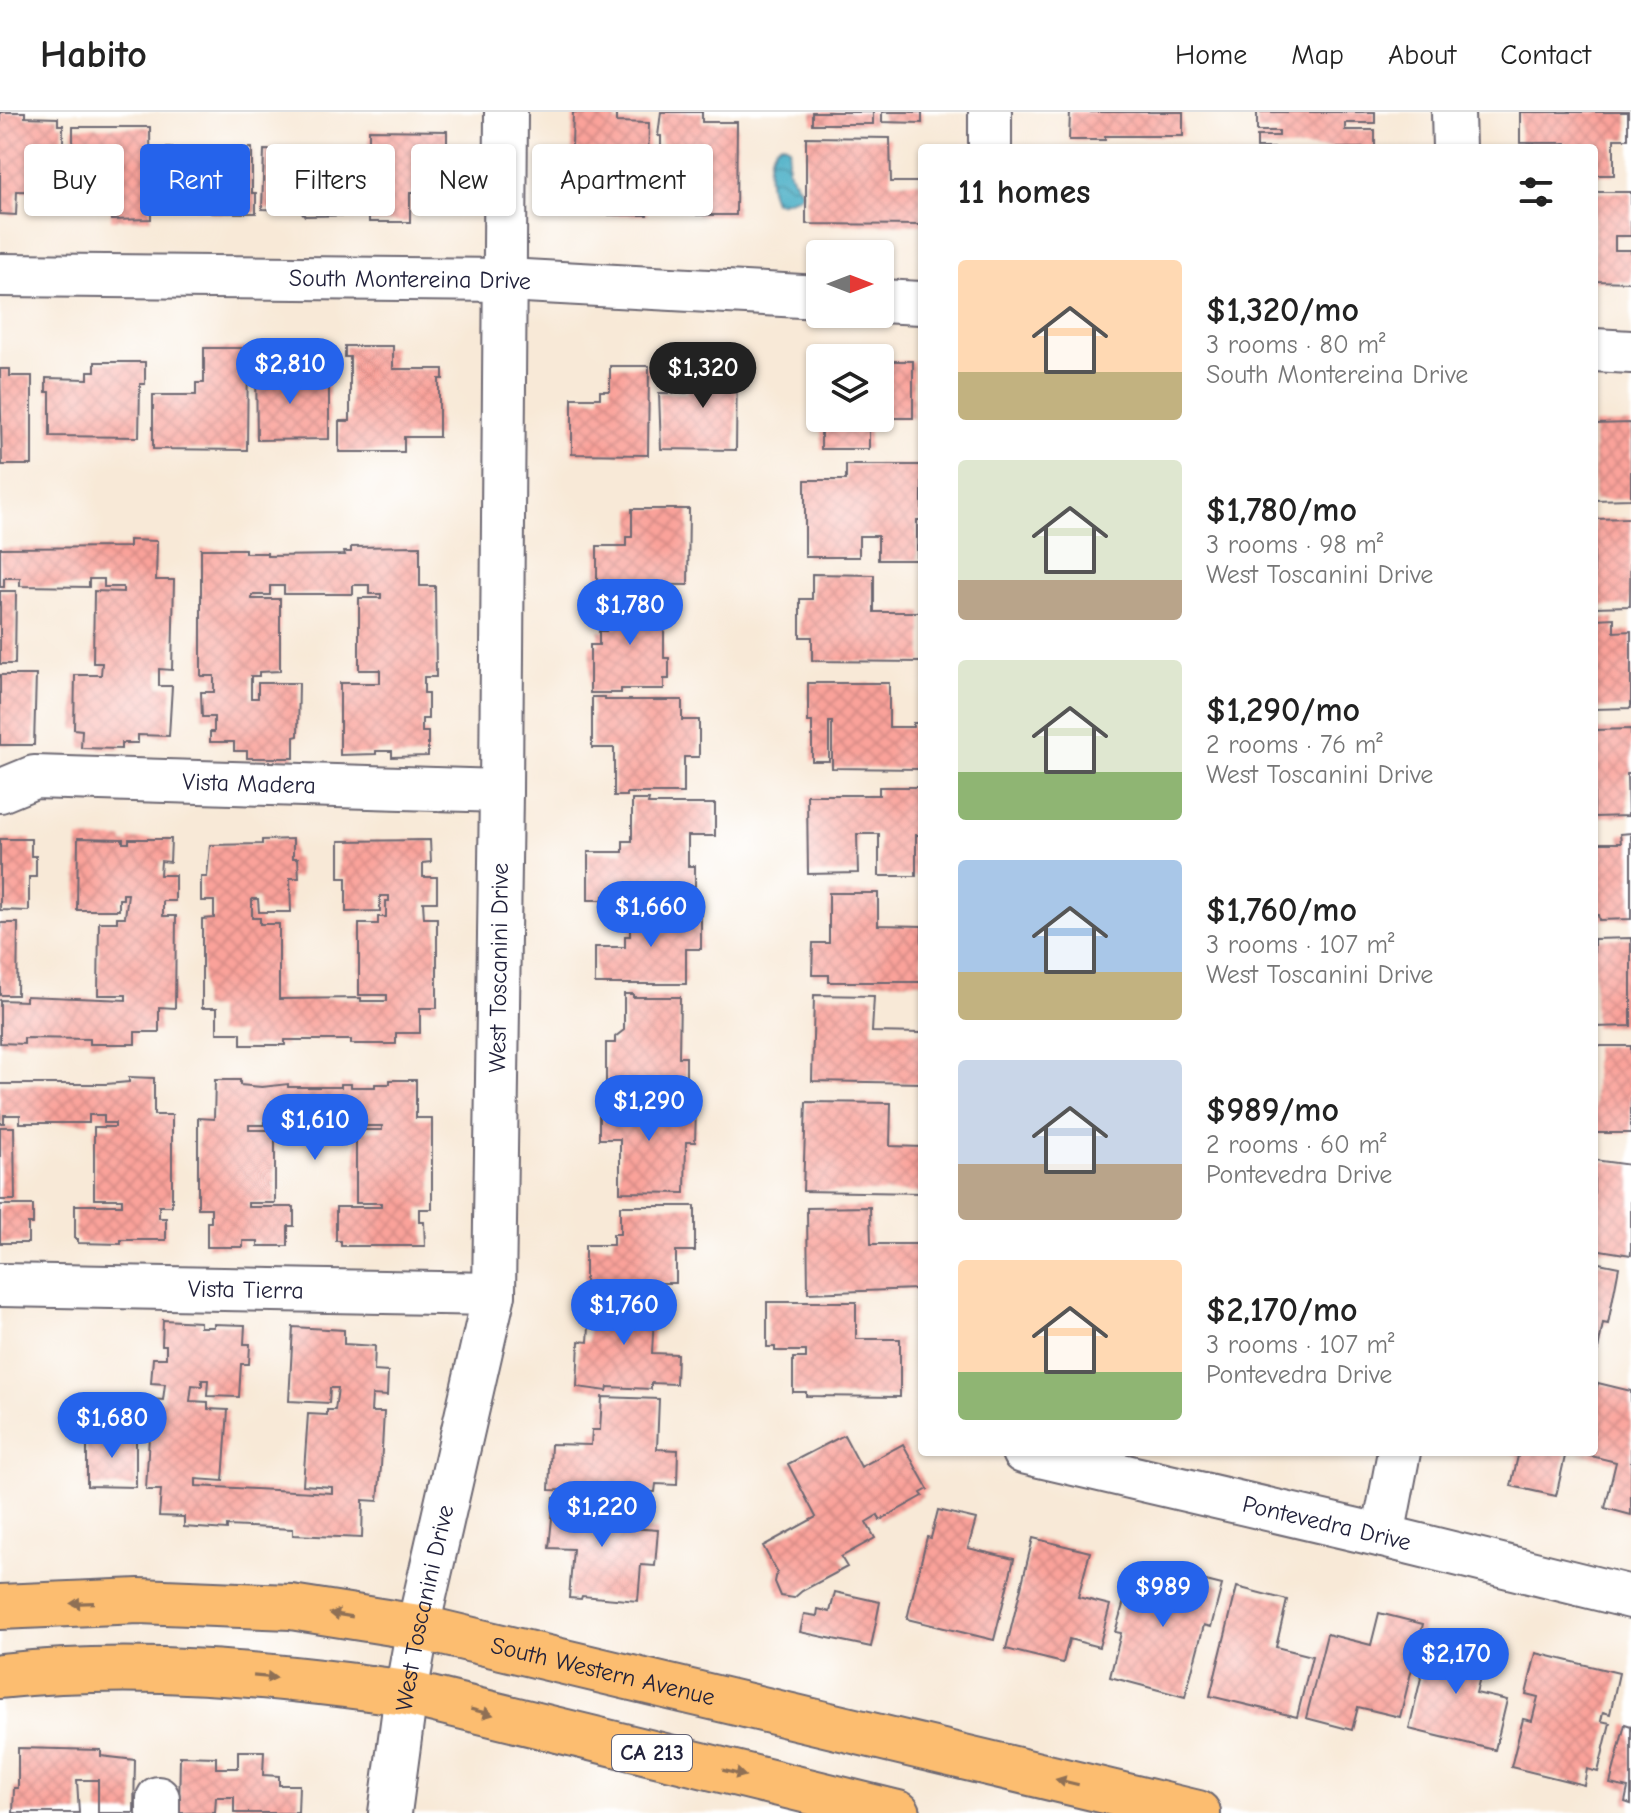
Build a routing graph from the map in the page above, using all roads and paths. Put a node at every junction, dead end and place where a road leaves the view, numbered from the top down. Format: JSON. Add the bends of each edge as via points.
{"nodes":[{"id":1,"x":506,"y":112,"type":"edge"},
{"id":2,"x":990,"y":112,"type":"edge"},
{"id":3,"x":1453,"y":112,"type":"edge"},
{"id":4,"x":990,"y":144,"type":"edge"},
{"id":5,"x":1454,"y":144,"type":"edge"},
{"id":6,"x":0,"y":275,"type":"edge"},
{"id":7,"x":506,"y":280,"type":"junction"},
{"id":8,"x":806,"y":296,"type":"edge"},
{"id":9,"x":894,"y":302,"type":"edge"},
{"id":10,"x":918,"y":303,"type":"edge"},
{"id":11,"x":1598,"y":350,"type":"edge"},
{"id":12,"x":1631,"y":352,"type":"edge"},
{"id":13,"x":0,"y":791,"type":"edge"},
{"id":14,"x":501,"y":791,"type":"junction"},
{"id":15,"x":0,"y":1285,"type":"edge"},
{"id":16,"x":494,"y":1294,"type":"junction"},
{"id":17,"x":1040,"y":1456,"type":"edge"},
{"id":18,"x":1398,"y":1456,"type":"edge"},
{"id":19,"x":1383,"y":1536,"type":"junction"},
{"id":20,"x":1631,"y":1597,"type":"edge"},
{"id":21,"x":0,"y":1607,"type":"edge"},
{"id":22,"x":418,"y":1627,"type":"junction"},
{"id":23,"x":0,"y":1676,"type":"edge"},
{"id":24,"x":406,"y":1693,"type":"junction"},
{"id":25,"x":390,"y":1813,"type":"edge"},
{"id":26,"x":898,"y":1813,"type":"edge"},
{"id":27,"x":1198,"y":1813,"type":"edge"}],
"edges":[{"from":1,"to":7,"type":"street","name":"West Toscanini Drive"},
{"from":2,"to":4,"type":"street"},
{"from":3,"to":5,"type":"street"},
{"from":6,"to":7,"type":"street","name":"South Montereina Drive"},
{"from":7,"to":8,"type":"street","name":"South Montereina Drive"},
{"from":7,"to":14,"type":"street","name":"West Toscanini Drive"},
{"from":9,"to":10,"type":"street"},
{"from":11,"to":12,"type":"street"},
{"from":13,"to":14,"type":"street","name":"Vista Madera","via":[[34,777]]},
{"from":14,"to":16,"type":"street","name":"West Toscanini Drive"},
{"from":15,"to":16,"type":"street","name":"Vista Tierra"},
{"from":16,"to":22,"type":"street","name":"West Toscanini Drive"},
{"from":17,"to":19,"type":"street","name":"Pontevedra Drive"},
{"from":18,"to":19,"type":"street"},
{"from":19,"to":20,"type":"street","name":"Pontevedra Drive"},
{"from":22,"to":21,"type":"main road","name":"South Western Avenue","one_way":true,"via":[[291,1607],[139,1601]]},
{"from":22,"to":24,"type":"street","name":"West Toscanini Drive"},
{"from":27,"to":22,"type":"main road","name":"South Western Avenue","one_way":true},
{"from":23,"to":24,"type":"main road","number":"CA 213","one_way":true,"via":[[187,1670]]},
{"from":24,"to":25,"type":"street","name":"West Toscanini Drive"},
{"from":24,"to":26,"type":"main road","number":"CA 213","one_way":true}]}
